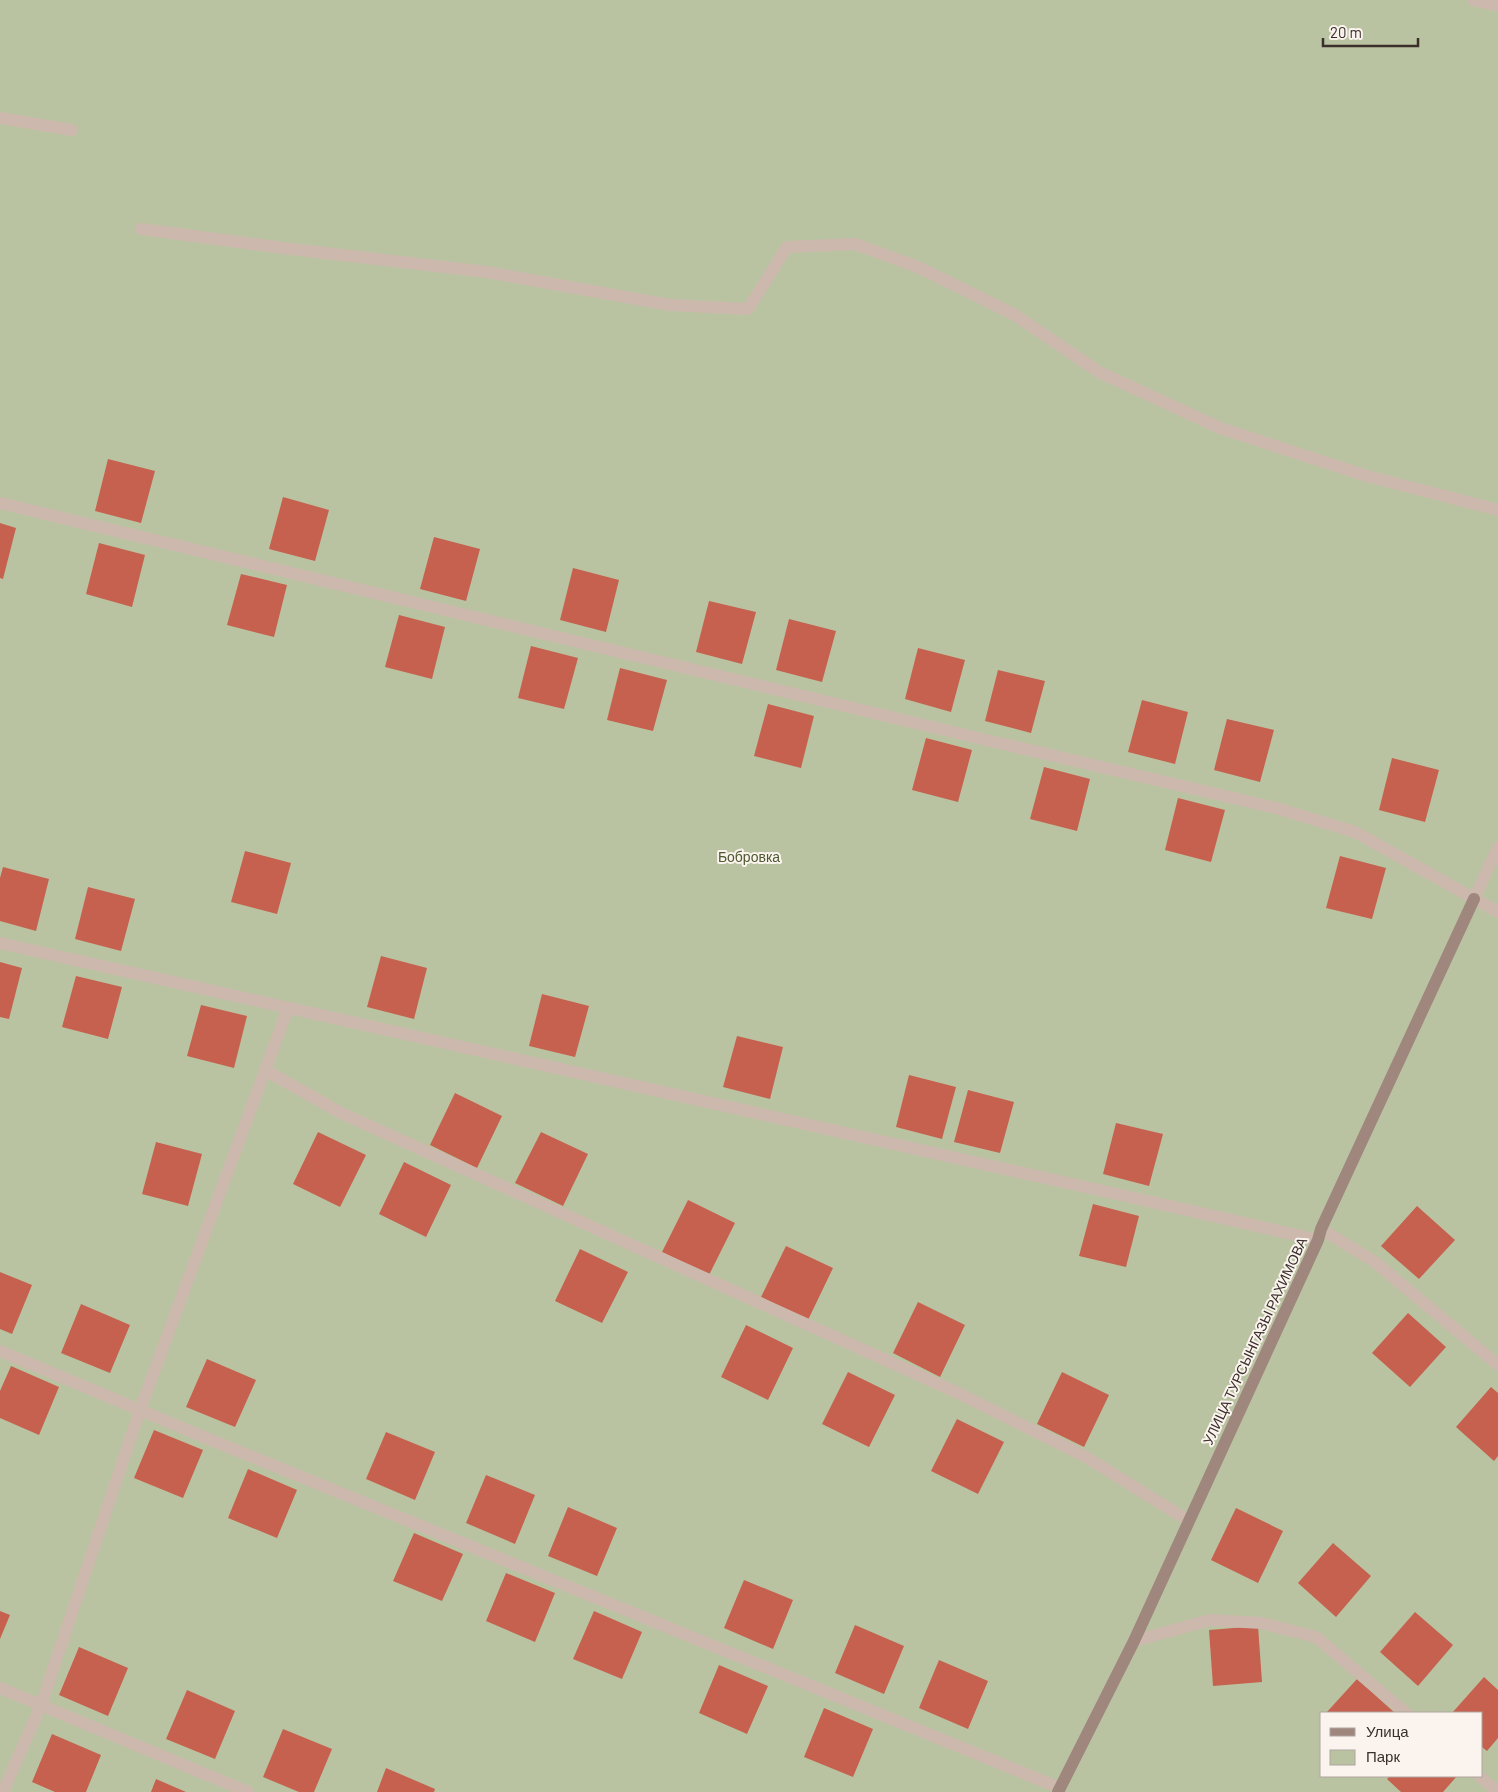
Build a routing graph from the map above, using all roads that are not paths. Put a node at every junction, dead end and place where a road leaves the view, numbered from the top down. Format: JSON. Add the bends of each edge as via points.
{"nodes":[{"id":1,"x":1473,"y":0,"type":"edge"},
{"id":2,"x":1498,"y":6,"type":"edge"},
{"id":3,"x":0,"y":118,"type":"edge"},
{"id":4,"x":72,"y":130,"type":"dead end"},
{"id":5,"x":141,"y":229,"type":"dead end"},
{"id":6,"x":0,"y":503,"type":"edge"},
{"id":7,"x":1498,"y":510,"type":"edge"},
{"id":8,"x":1498,"y":847,"type":"edge"},
{"id":9,"x":1474,"y":899,"type":"junction"},
{"id":10,"x":1498,"y":912,"type":"edge"},
{"id":11,"x":0,"y":943,"type":"edge"},
{"id":12,"x":288,"y":1008,"type":"junction"},
{"id":13,"x":265,"y":1070,"type":"junction"},
{"id":14,"x":1320,"y":1234,"type":"junction"},
{"id":15,"x":0,"y":1351,"type":"edge"},
{"id":16,"x":1498,"y":1365,"type":"edge"},
{"id":17,"x":140,"y":1410,"type":"junction"},
{"id":18,"x":1189,"y":1521,"type":"junction"},
{"id":19,"x":1134,"y":1641,"type":"junction"},
{"id":20,"x":0,"y":1688,"type":"edge"},
{"id":21,"x":41,"y":1705,"type":"junction"},
{"id":22,"x":1405,"y":1712,"type":"edge"},
{"id":23,"x":1480,"y":1777,"type":"edge"},
{"id":24,"x":1059,"y":1790,"type":"edge"},
{"id":25,"x":3,"y":1792,"type":"edge"},
{"id":26,"x":248,"y":1792,"type":"edge"},
{"id":27,"x":1498,"y":1792,"type":"edge"}],
"edges":[{"from":1,"to":2,"type":"street"},
{"from":3,"to":4,"type":"street"},
{"from":5,"to":7,"type":"street","via":[[487,272],[670,306],[748,309],[787,247],[855,244],[918,267],[1015,315],[1099,372],[1220,428],[1367,476]]},
{"from":6,"to":9,"type":"street","via":[[1276,808],[1354,832]]},
{"from":8,"to":9,"type":"street"},
{"from":9,"to":10,"type":"street"},
{"from":9,"to":14,"type":"street","name":"УЛИЦА ТУРСЫНГАЗЫ РАХИМОВА"},
{"from":11,"to":12,"type":"street"},
{"from":12,"to":13,"type":"street"},
{"from":12,"to":14,"type":"street","via":[[969,1160]]},
{"from":13,"to":17,"type":"street"},
{"from":13,"to":18,"type":"street","via":[[341,1113],[956,1392],[1086,1457]]},
{"from":14,"to":16,"type":"street","via":[[1375,1262]]},
{"from":14,"to":18,"type":"street","name":"УЛИЦА ТУРСЫНГАЗЫ РАХИМОВА"},
{"from":15,"to":17,"type":"street"},
{"from":17,"to":21,"type":"street"},
{"from":17,"to":24,"type":"street"},
{"from":18,"to":19,"type":"street","name":"УЛИЦА ТУРСЫНГАЗЫ РАХИМОВА"},
{"from":19,"to":22,"type":"street","via":[[1210,1620],[1261,1623],[1316,1637]]},
{"from":19,"to":24,"type":"street","name":"УЛИЦА ТУРСЫНГАЗЫ РАХИМОВА"},
{"from":20,"to":21,"type":"street"},
{"from":21,"to":25,"type":"street"},
{"from":21,"to":26,"type":"street"},
{"from":23,"to":27,"type":"street"}]}
